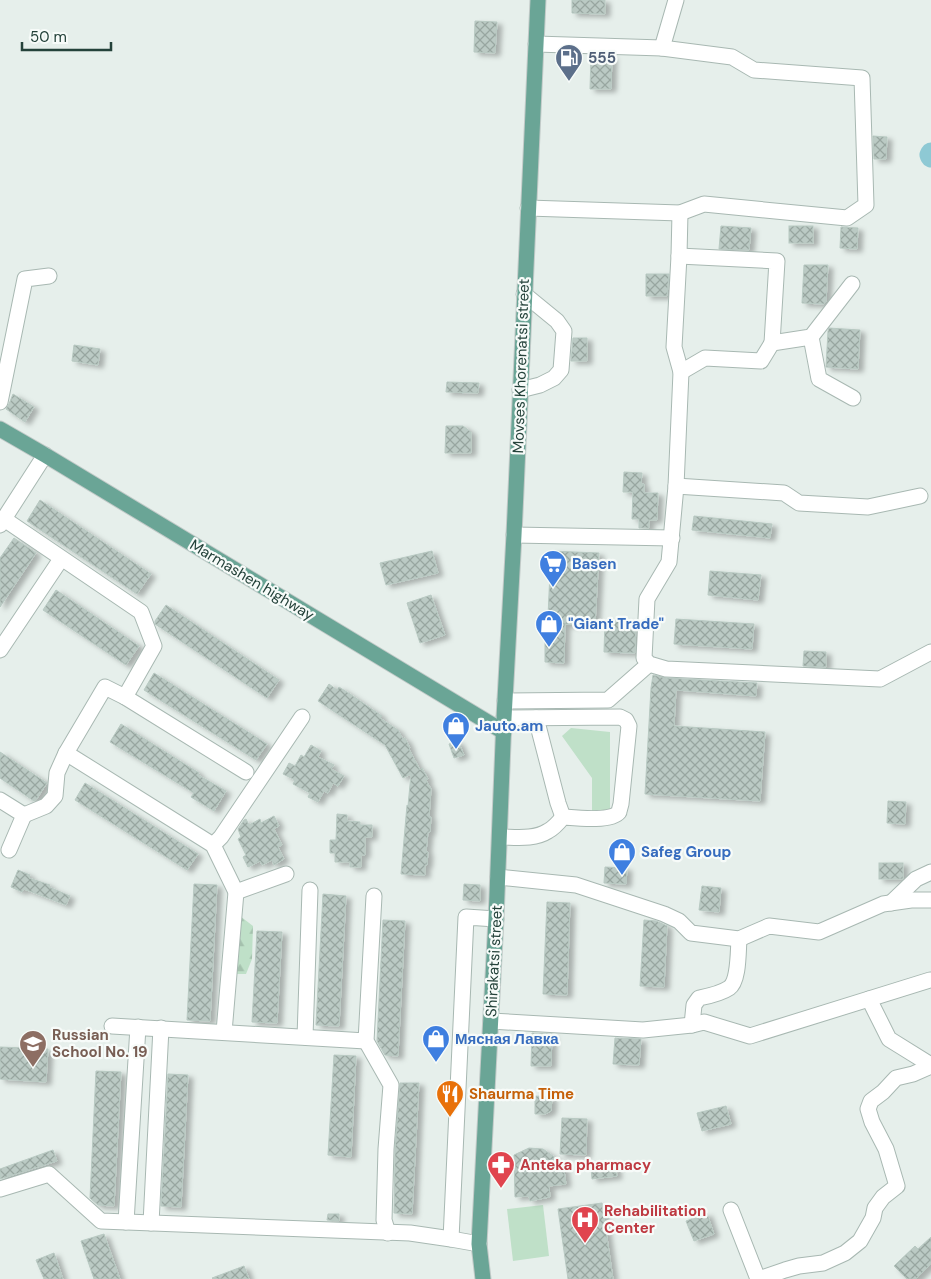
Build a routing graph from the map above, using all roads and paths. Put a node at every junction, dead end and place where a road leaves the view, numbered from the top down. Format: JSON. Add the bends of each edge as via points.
{"nodes":[{"id":1,"x":538,"y":0,"type":"edge"},
{"id":2,"x":676,"y":0,"type":"edge"},
{"id":3,"x":536,"y":44,"type":"junction"},
{"id":4,"x":662,"y":48,"type":"junction"},
{"id":5,"x":528,"y":208,"type":"junction"},
{"id":6,"x":680,"y":213,"type":"junction"},
{"id":7,"x":679,"y":256,"type":"junction"},
{"id":8,"x":49,"y":276,"type":"dead end"},
{"id":9,"x":852,"y":284,"type":"dead end"},
{"id":10,"x":524,"y":294,"type":"junction"},
{"id":11,"x":811,"y":337,"type":"junction"},
{"id":12,"x":772,"y":343,"type":"junction"},
{"id":13,"x":681,"y":372,"type":"junction"},
{"id":14,"x":520,"y":390,"type":"junction"},
{"id":15,"x":852,"y":398,"type":"dead end"},
{"id":16,"x":0,"y":402,"type":"edge"},
{"id":17,"x":0,"y":429,"type":"edge"},
{"id":18,"x":45,"y":455,"type":"junction"},
{"id":19,"x":676,"y":486,"type":"junction"},
{"id":20,"x":920,"y":496,"type":"dead end"},
{"id":21,"x":2,"y":522,"type":"edge"},
{"id":22,"x":514,"y":535,"type":"junction"},
{"id":23,"x":672,"y":538,"type":"junction"},
{"id":24,"x":61,"y":559,"type":"junction"},
{"id":25,"x":0,"y":650,"type":"edge"},
{"id":26,"x":931,"y":652,"type":"edge"},
{"id":27,"x":649,"y":664,"type":"junction"},
{"id":28,"x":125,"y":697,"type":"junction"},
{"id":29,"x":505,"y":701,"type":"junction"},
{"id":30,"x":302,"y":717,"type":"dead end"},
{"id":31,"x":536,"y":718,"type":"junction"},
{"id":32,"x":504,"y":725,"type":"junction"},
{"id":33,"x":66,"y":753,"type":"junction"},
{"id":34,"x":246,"y":772,"type":"dead end"},
{"id":35,"x":0,"y":800,"type":"edge"},
{"id":36,"x":24,"y":815,"type":"junction"},
{"id":37,"x":563,"y":817,"type":"junction"},
{"id":38,"x":500,"y":837,"type":"junction"},
{"id":39,"x":213,"y":845,"type":"junction"},
{"id":40,"x":10,"y":850,"type":"dead end"},
{"id":41,"x":931,"y":872,"type":"edge"},
{"id":42,"x":286,"y":874,"type":"dead end"},
{"id":43,"x":498,"y":877,"type":"junction"},
{"id":44,"x":310,"y":890,"type":"dead end"},
{"id":45,"x":236,"y":892,"type":"junction"},
{"id":46,"x":374,"y":896,"type":"dead end"},
{"id":47,"x":931,"y":900,"type":"edge"},
{"id":48,"x":891,"y":903,"type":"junction"},
{"id":49,"x":496,"y":919,"type":"junction"},
{"id":50,"x":739,"y":939,"type":"junction"},
{"id":51,"x":931,"y":980,"type":"edge"},
{"id":52,"x":869,"y":999,"type":"junction"},
{"id":53,"x":490,"y":1021,"type":"junction"},
{"id":54,"x":692,"y":1025,"type":"junction"},
{"id":55,"x":112,"y":1026,"type":"dead end"},
{"id":56,"x":138,"y":1027,"type":"junction"},
{"id":57,"x":161,"y":1028,"type":"junction"},
{"id":58,"x":224,"y":1032,"type":"junction"},
{"id":59,"x":304,"y":1037,"type":"junction"},
{"id":60,"x":366,"y":1041,"type":"junction"},
{"id":61,"x":931,"y":1065,"type":"edge"},
{"id":62,"x":0,"y":1189,"type":"edge"},
{"id":63,"x":731,"y":1210,"type":"dead end"},
{"id":64,"x":126,"y":1222,"type":"junction"},
{"id":65,"x":150,"y":1223,"type":"junction"},
{"id":66,"x":388,"y":1233,"type":"junction"},
{"id":67,"x":451,"y":1239,"type":"junction"},
{"id":68,"x":479,"y":1244,"type":"junction"},
{"id":69,"x":483,"y":1279,"type":"edge"},
{"id":70,"x":759,"y":1279,"type":"edge"}],
"edges":[{"from":1,"to":3,"type":"main road","name":"Movses Khorenatsi street"},
{"from":2,"to":4,"type":"street"},
{"from":3,"to":4,"type":"street"},
{"from":3,"to":5,"type":"main road","name":"Movses Khorenatsi street"},
{"from":4,"to":6,"type":"street","via":[[732,57],[754,70],[862,78],[866,205],[847,218],[704,204]]},
{"from":5,"to":6,"type":"street"},
{"from":5,"to":10,"type":"main road","name":"Movses Khorenatsi street"},
{"from":6,"to":7,"type":"street"},
{"from":7,"to":12,"type":"street","via":[[777,261]]},
{"from":7,"to":13,"type":"street","via":[[674,347]]},
{"from":8,"to":16,"type":"street","via":[[25,279]]},
{"from":9,"to":11,"type":"street"},
{"from":10,"to":14,"type":"main road","name":"Movses Khorenatsi street"},
{"from":10,"to":14,"type":"street","via":[[557,321],[564,331],[562,370],[540,385]]},
{"from":11,"to":12,"type":"street"},
{"from":11,"to":15,"type":"street","via":[[819,379]]},
{"from":12,"to":13,"type":"street","via":[[761,360],[705,358]]},
{"from":13,"to":19,"type":"street"},
{"from":14,"to":22,"type":"main road","name":"Movses Khorenatsi street"},
{"from":17,"to":18,"type":"main road","name":"Marmashen highway"},
{"from":18,"to":21,"type":"street"},
{"from":18,"to":32,"type":"main road","name":"Marmashen highway"},
{"from":19,"to":20,"type":"street","via":[[784,493],[799,504],[868,507]]},
{"from":19,"to":23,"type":"street"},
{"from":21,"to":24,"type":"street"},
{"from":22,"to":23,"type":"street"},
{"from":22,"to":29,"type":"main road","name":"Movses Khorenatsi street"},
{"from":23,"to":27,"type":"street","via":[[669,562],[647,599],[644,658]]},
{"from":24,"to":25,"type":"street"},
{"from":24,"to":28,"type":"street","via":[[141,612],[154,646]]},
{"from":26,"to":27,"type":"street","via":[[880,679],[666,669]]},
{"from":27,"to":29,"type":"street","via":[[608,700]]},
{"from":28,"to":33,"type":"street","via":[[104,687]]},
{"from":28,"to":34,"type":"street"},
{"from":29,"to":32,"type":"main road","name":"Movses Khorenatsi street"},
{"from":30,"to":39,"type":"street"},
{"from":31,"to":32,"type":"street"},
{"from":31,"to":37,"type":"street"},
{"from":31,"to":37,"type":"street","via":[[620,717],[629,726],[619,812],[606,818]]},
{"from":32,"to":38,"type":"main road","name":"Shirakatsi street"},
{"from":33,"to":36,"type":"street","via":[[57,773],[55,796],[46,806]]},
{"from":33,"to":39,"type":"street"},
{"from":35,"to":36,"type":"street"},
{"from":36,"to":40,"type":"street"},
{"from":37,"to":38,"type":"street","via":[[539,836]]},
{"from":38,"to":43,"type":"main road","name":"Shirakatsi street"},
{"from":39,"to":45,"type":"street"},
{"from":41,"to":48,"type":"street","via":[[916,879]]},
{"from":42,"to":45,"type":"street"},
{"from":43,"to":49,"type":"main road","name":"Shirakatsi street"},
{"from":43,"to":50,"type":"street","via":[[576,885],[664,914],[679,921],[691,933]]},
{"from":44,"to":59,"type":"street"},
{"from":45,"to":58,"type":"street"},
{"from":46,"to":60,"type":"street"},
{"from":47,"to":48,"type":"street"},
{"from":48,"to":50,"type":"street","via":[[819,932],[769,926]]},
{"from":49,"to":53,"type":"main road","name":"Shirakatsi street"},
{"from":49,"to":67,"type":"street","via":[[466,917]]},
{"from":50,"to":54,"type":"street","via":[[736,979],[721,993],[699,998],[694,1005]]},
{"from":51,"to":52,"type":"street"},
{"from":52,"to":54,"type":"street","via":[[750,1036],[704,1022]]},
{"from":52,"to":61,"type":"street","via":[[889,1039]]},
{"from":53,"to":54,"type":"street","via":[[643,1030]]},
{"from":53,"to":68,"type":"main road","name":"Shirakatsi street"},
{"from":55,"to":56,"type":"street"},
{"from":56,"to":57,"type":"street"},
{"from":56,"to":64,"type":"street"},
{"from":57,"to":58,"type":"street"},
{"from":57,"to":65,"type":"street"},
{"from":58,"to":59,"type":"street"},
{"from":59,"to":60,"type":"street"},
{"from":60,"to":66,"type":"street","via":[[391,1085],[384,1220]]},
{"from":61,"to":70,"type":"street","via":[[896,1078],[871,1101],[868,1109],[886,1149],[897,1186],[875,1208],[860,1241],[845,1253],[823,1263],[800,1266]]},
{"from":62,"to":64,"type":"street","via":[[49,1174],[101,1221]]},
{"from":63,"to":70,"type":"street"},
{"from":64,"to":65,"type":"street"},
{"from":65,"to":66,"type":"street"},
{"from":66,"to":67,"type":"street"},
{"from":67,"to":68,"type":"street"},
{"from":68,"to":69,"type":"main road","name":"Shirakatsi street"}]}
